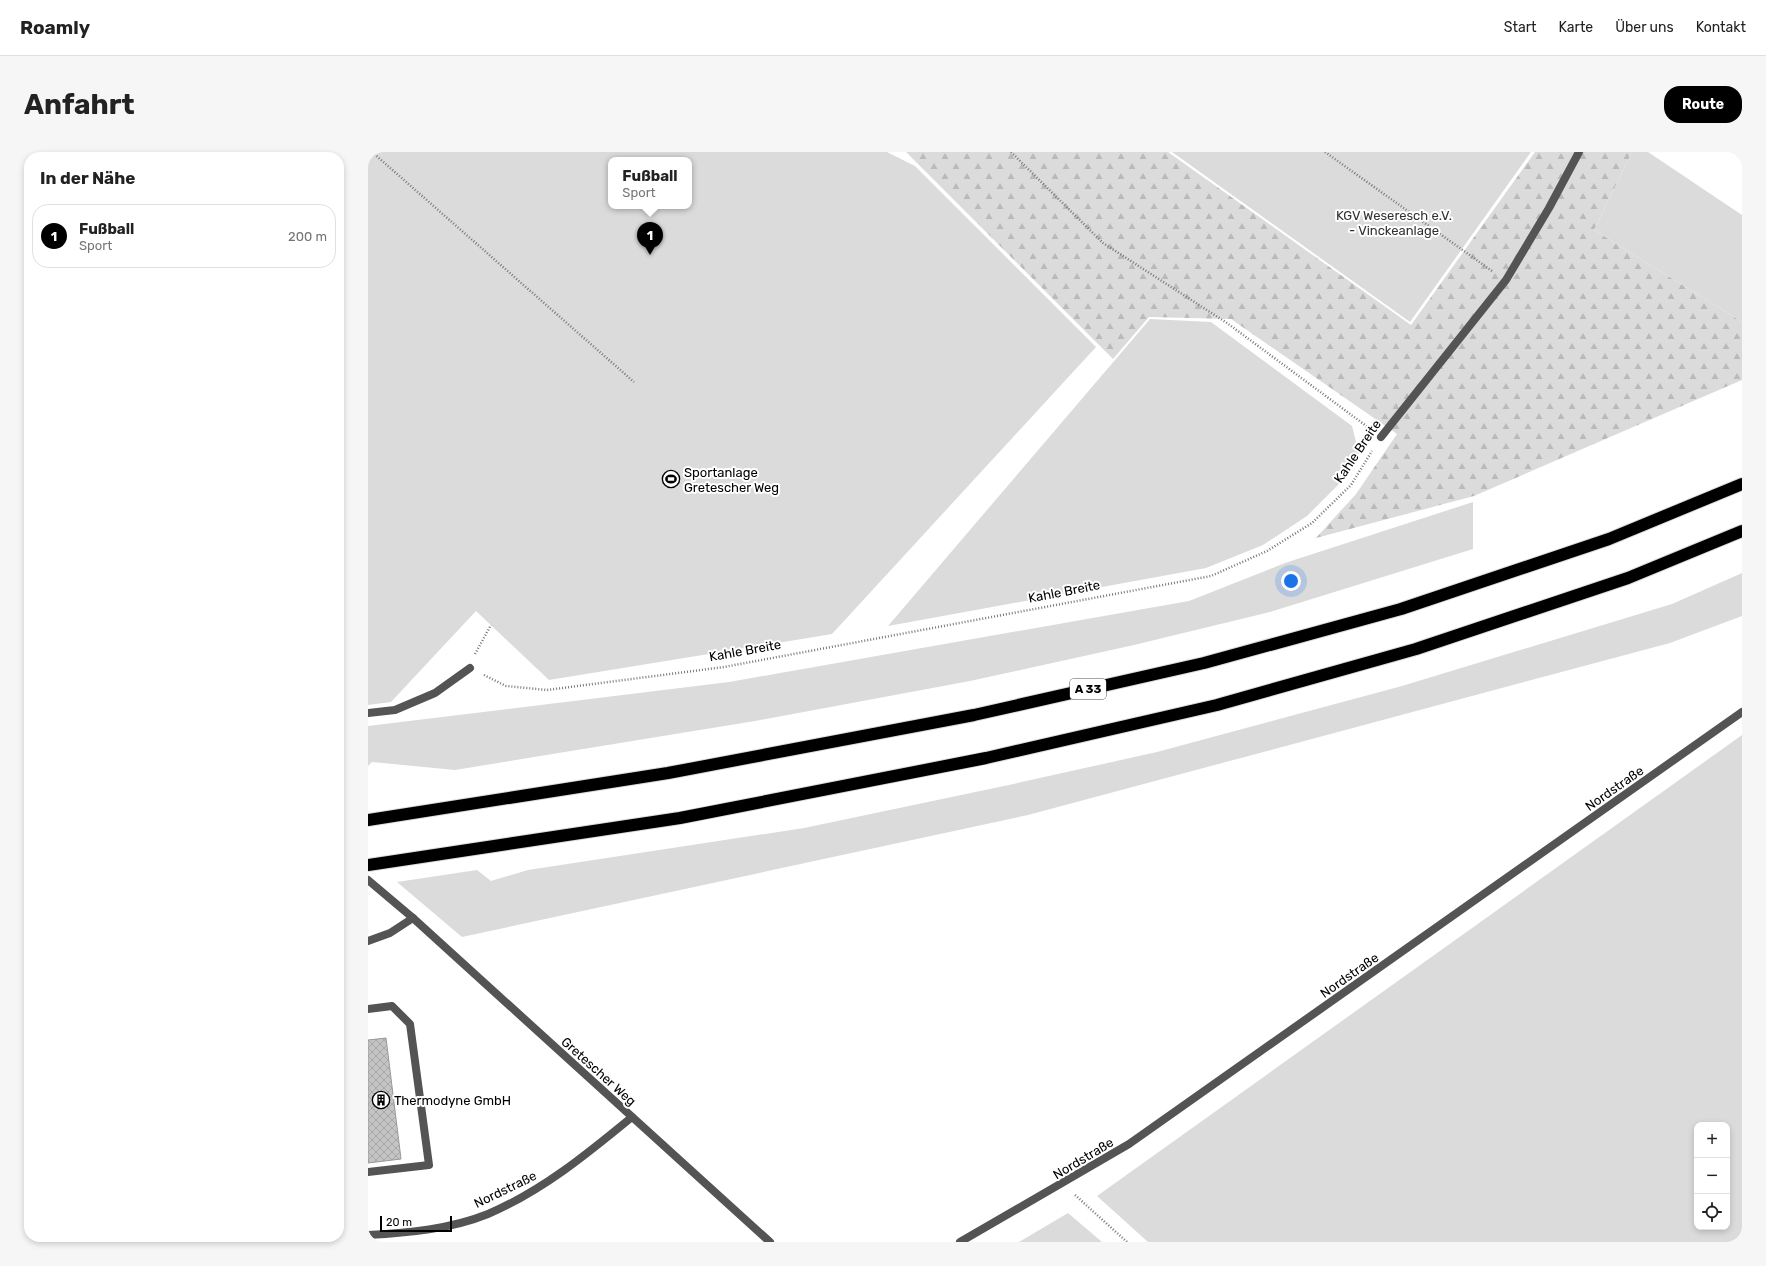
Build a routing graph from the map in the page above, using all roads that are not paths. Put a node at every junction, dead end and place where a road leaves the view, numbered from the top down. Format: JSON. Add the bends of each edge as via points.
{"nodes":[{"id":1,"x":1579,"y":152,"type":"edge"},
{"id":2,"x":1381,"y":436,"type":"road end"},
{"id":3,"x":1742,"y":484,"type":"edge"},
{"id":4,"x":1742,"y":531,"type":"edge"},
{"id":5,"x":470,"y":668,"type":"road end"},
{"id":6,"x":1742,"y":712,"type":"edge"},
{"id":7,"x":368,"y":713,"type":"edge"},
{"id":8,"x":368,"y":820,"type":"edge"},
{"id":9,"x":368,"y":865,"type":"edge"},
{"id":10,"x":368,"y":880,"type":"edge"},
{"id":11,"x":413,"y":918,"type":"junction"},
{"id":12,"x":368,"y":941,"type":"edge"},
{"id":13,"x":368,"y":1009,"type":"edge"},
{"id":14,"x":632,"y":1117,"type":"junction"},
{"id":15,"x":368,"y":1172,"type":"edge"},
{"id":16,"x":368,"y":1235,"type":"edge"},
{"id":17,"x":770,"y":1242,"type":"edge"},
{"id":18,"x":960,"y":1242,"type":"edge"}],
"edges":[{"from":1,"to":2,"type":"street","name":"Kahle Breite","via":[[1506,280]]},
{"from":3,"to":8,"type":"highway","number":"A 33","via":[[1610,539],[1401,609],[1204,663],[958,718],[668,774]]},
{"from":4,"to":9,"type":"highway","via":[[1628,578],[1424,646],[1217,705],[986,758],[680,818]]},
{"from":5,"to":7,"type":"street","via":[[435,692],[395,710]]},
{"from":6,"to":18,"type":"street","name":"Nordstraße","via":[[1136,1140]]},
{"from":10,"to":11,"type":"street","name":"Gretescher Weg"},
{"from":11,"to":12,"type":"street","via":[[390,933]]},
{"from":11,"to":14,"type":"street","name":"Gretescher Weg"},
{"from":13,"to":15,"type":"street","via":[[392,1006],[410,1024],[429,1165]]},
{"from":14,"to":16,"type":"street","name":"Nordstraße","via":[[576,1163],[533,1191],[487,1214],[442,1227]]},
{"from":14,"to":17,"type":"street","name":"Gretescher Weg"}]}
